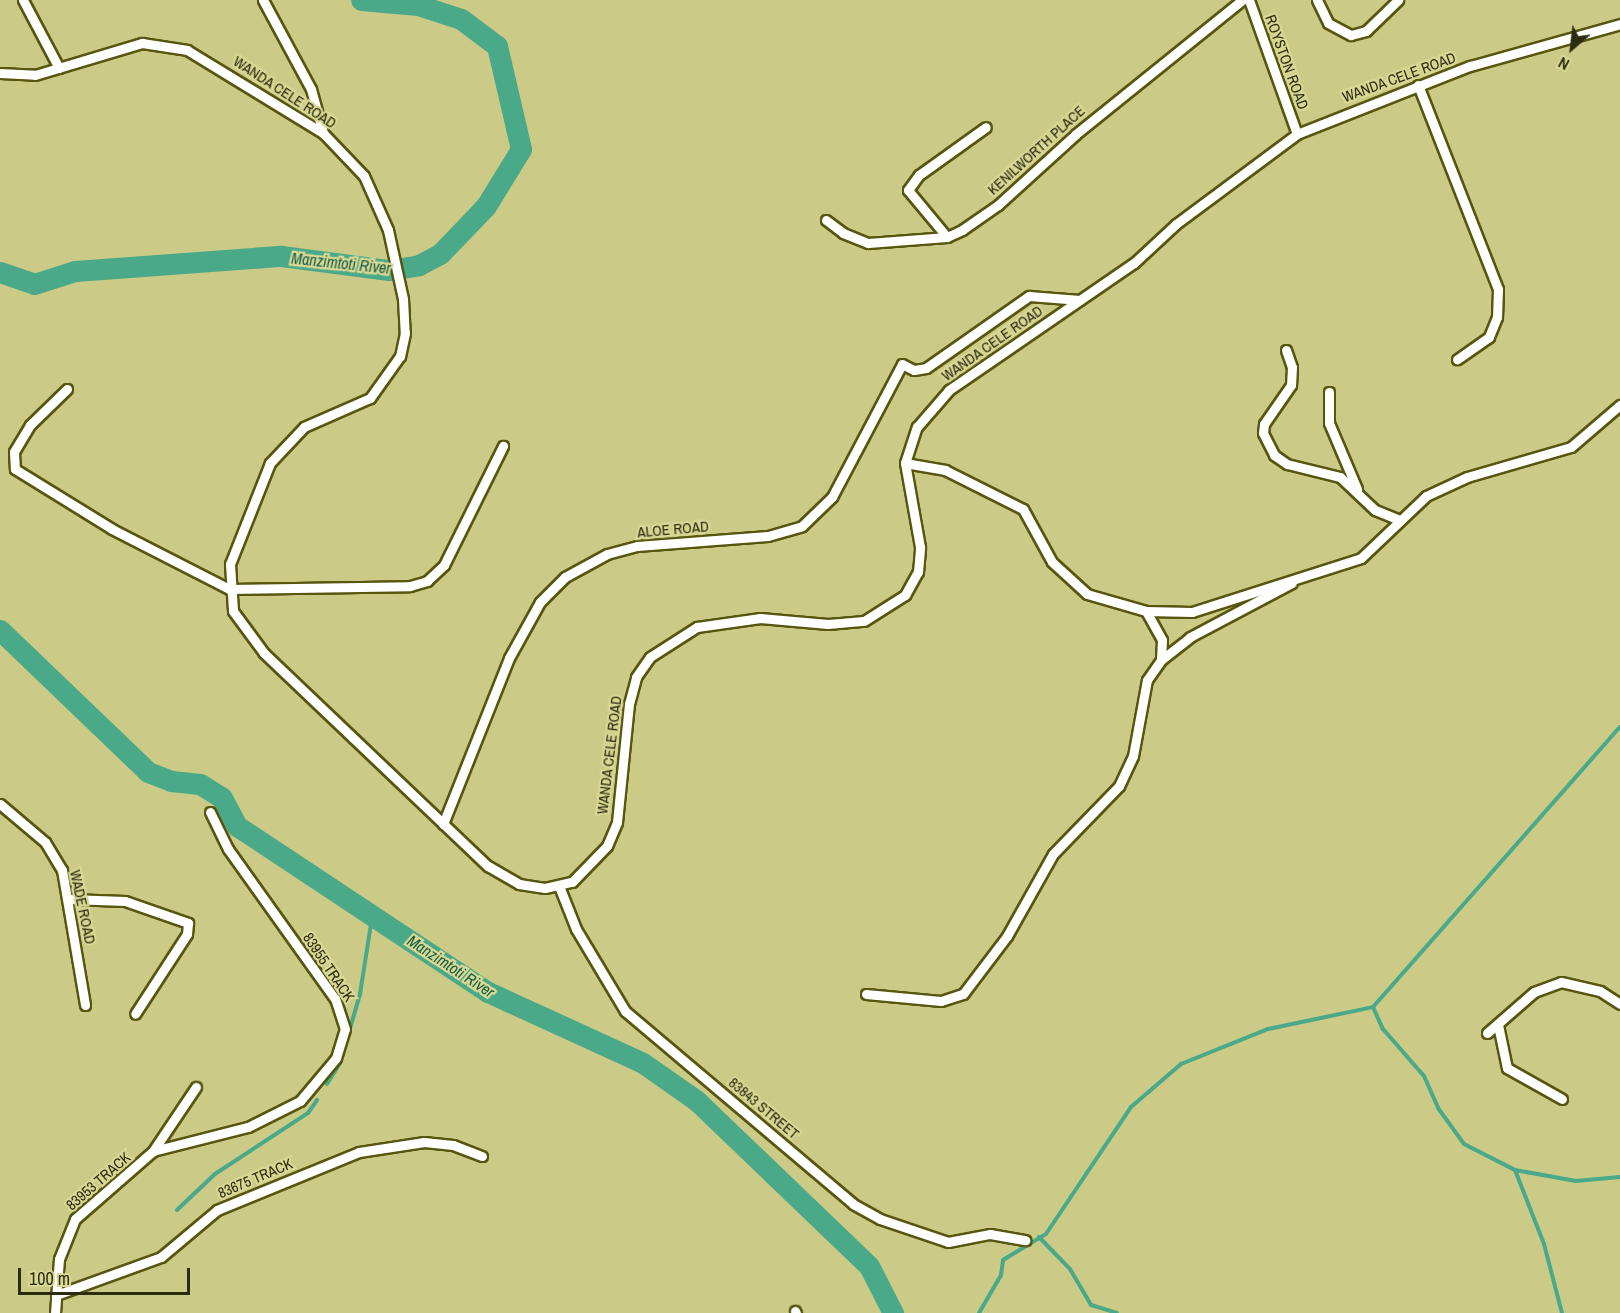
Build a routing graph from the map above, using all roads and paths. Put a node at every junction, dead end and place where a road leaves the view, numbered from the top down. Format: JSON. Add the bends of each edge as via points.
{"nodes":[{"id":1,"x":23,"y":0,"type":"edge"},
{"id":2,"x":263,"y":0,"type":"edge"},
{"id":3,"x":1242,"y":0,"type":"edge"},
{"id":4,"x":1249,"y":0,"type":"edge"},
{"id":5,"x":1317,"y":0,"type":"edge"},
{"id":6,"x":1398,"y":0,"type":"edge"},
{"id":7,"x":1620,"y":24,"type":"edge"},
{"id":8,"x":58,"y":68,"type":"junction"},
{"id":9,"x":0,"y":73,"type":"edge"},
{"id":10,"x":1418,"y":85,"type":"junction"},
{"id":11,"x":986,"y":128,"type":"dead end"},
{"id":12,"x":323,"y":133,"type":"junction"},
{"id":13,"x":1297,"y":134,"type":"junction"},
{"id":14,"x":826,"y":220,"type":"dead end"},
{"id":15,"x":947,"y":237,"type":"junction"},
{"id":16,"x":1080,"y":300,"type":"junction"},
{"id":17,"x":1286,"y":350,"type":"dead end"},
{"id":18,"x":1457,"y":359,"type":"dead end"},
{"id":19,"x":67,"y":389,"type":"dead end"},
{"id":20,"x":1329,"y":392,"type":"dead end"},
{"id":21,"x":1620,"y":405,"type":"edge"},
{"id":22,"x":503,"y":446,"type":"dead end"},
{"id":23,"x":905,"y":463,"type":"junction"},
{"id":24,"x":1361,"y":497,"type":"junction"},
{"id":25,"x":1397,"y":519,"type":"junction"},
{"id":26,"x":1299,"y":578,"type":"junction"},
{"id":27,"x":229,"y":589,"type":"junction"},
{"id":28,"x":1146,"y":611,"type":"junction"},
{"id":29,"x":1161,"y":660,"type":"junction"},
{"id":30,"x":0,"y":804,"type":"edge"},
{"id":31,"x":210,"y":812,"type":"dead end"},
{"id":32,"x":443,"y":824,"type":"junction"},
{"id":33,"x":559,"y":886,"type":"junction"},
{"id":34,"x":69,"y":899,"type":"junction"},
{"id":35,"x":866,"y":994,"type":"dead end"},
{"id":36,"x":1620,"y":1004,"type":"edge"},
{"id":37,"x":85,"y":1005,"type":"dead end"},
{"id":38,"x":135,"y":1014,"type":"dead end"},
{"id":39,"x":1498,"y":1025,"type":"junction"},
{"id":40,"x":1487,"y":1033,"type":"dead end"},
{"id":41,"x":196,"y":1087,"type":"dead end"},
{"id":42,"x":1562,"y":1099,"type":"dead end"},
{"id":43,"x":153,"y":1151,"type":"junction"},
{"id":44,"x":482,"y":1156,"type":"dead end"},
{"id":45,"x":1025,"y":1240,"type":"dead end"},
{"id":46,"x":56,"y":1295,"type":"junction"},
{"id":47,"x":55,"y":1313,"type":"edge"}],
"edges":[{"from":1,"to":8,"type":"street"},
{"from":2,"to":12,"type":"street","via":[[297,59]]},
{"from":3,"to":15,"type":"street","name":"KENILWORTH PLACE","via":[[1076,134],[998,205]]},
{"from":4,"to":13,"type":"street","name":"ROYSTON ROAD"},
{"from":5,"to":6,"type":"street","via":[[1328,23],[1352,35],[1366,31]]},
{"from":7,"to":10,"type":"street","name":"WANDA CELE ROAD"},
{"from":8,"to":9,"type":"street","name":"WANDA CELE ROAD","via":[[35,75]]},
{"from":8,"to":12,"type":"street","name":"WANDA CELE ROAD","via":[[117,47],[166,45],[214,63]]},
{"from":10,"to":13,"type":"street","name":"WANDA CELE ROAD"},
{"from":10,"to":18,"type":"street","via":[[1498,289],[1497,317],[1489,337]]},
{"from":11,"to":15,"type":"street","via":[[920,175],[908,190]]},
{"from":12,"to":27,"type":"street","name":"WANDA CELE ROAD","via":[[364,176],[388,230],[403,298],[405,333],[389,375],[370,398],[295,433],[270,463],[239,536],[230,564]]},
{"from":13,"to":16,"type":"street","name":"WANDA CELE ROAD","via":[[1176,224],[1134,264]]},
{"from":14,"to":15,"type":"street","name":"KENILWORTH PLACE","via":[[843,233],[868,243]]},
{"from":16,"to":23,"type":"street","name":"WANDA CELE ROAD","via":[[969,374],[933,404],[917,427]]},
{"from":16,"to":32,"type":"street","name":"ALOE ROAD","via":[[1029,296],[926,368],[914,370],[902,364],[832,497],[802,526],[768,536],[637,546],[607,554],[565,577],[540,602],[509,658]]},
{"from":17,"to":24,"type":"street","via":[[1292,367],[1291,385],[1264,424],[1267,442],[1281,461],[1340,477]]},
{"from":19,"to":27,"type":"street","via":[[30,425],[14,452],[15,469],[102,523]]},
{"from":20,"to":24,"type":"street","via":[[1329,423]]},
{"from":21,"to":25,"type":"street","via":[[1571,447],[1442,488]]},
{"from":22,"to":27,"type":"street","via":[[444,565],[427,581],[410,586]]},
{"from":23,"to":28,"type":"street","via":[[945,470],[987,495],[1017,505],[1068,580],[1105,601]]},
{"from":23,"to":33,"type":"street","name":"WANDA CELE ROAD","via":[[920,547],[918,572],[905,595],[864,621],[828,624],[760,618],[697,627],[650,657],[636,677],[629,704],[617,822],[593,866]]},
{"from":24,"to":25,"type":"street","via":[[1375,510]]},
{"from":25,"to":26,"type":"street","via":[[1361,558]]},
{"from":26,"to":28,"type":"street","via":[[1192,612]]},
{"from":26,"to":29,"type":"street","via":[[1190,637]]},
{"from":27,"to":32,"type":"street","name":"WANDA CELE ROAD","via":[[233,611],[264,653]]},
{"from":28,"to":29,"type":"street","via":[[1162,640]]},
{"from":29,"to":35,"type":"street","via":[[1147,680],[1133,756],[1119,786],[1053,854],[1007,936],[963,994],[941,1001]]},
{"from":30,"to":34,"type":"street","name":"WADE ROAD","via":[[45,842],[62,870]]},
{"from":31,"to":43,"type":"street","name":"83955 TRACK","via":[[228,849],[335,999],[345,1029],[336,1058],[300,1101],[248,1127]]},
{"from":32,"to":33,"type":"street","name":"WANDA CELE ROAD","via":[[507,879],[532,888]]},
{"from":33,"to":45,"type":"street","name":"83843 STREET","via":[[576,929],[625,1011],[853,1204],[880,1219],[948,1242],[990,1234]]},
{"from":34,"to":37,"type":"street","name":"WADE ROAD"},
{"from":34,"to":38,"type":"street","via":[[125,901],[188,923],[187,934]]},
{"from":36,"to":39,"type":"street","via":[[1600,991],[1562,982],[1534,992]]},
{"from":39,"to":40,"type":"street"},
{"from":39,"to":42,"type":"street","via":[[1507,1068]]},
{"from":41,"to":43,"type":"street","name":"83953 TRACK"},
{"from":43,"to":46,"type":"street","name":"83953 TRACK","via":[[75,1219],[59,1259]]},
{"from":44,"to":46,"type":"street","name":"83675 TRACK","via":[[453,1145],[423,1142],[359,1152],[217,1210],[161,1257]]},
{"from":46,"to":47,"type":"street","name":"83953 TRACK"}]}
